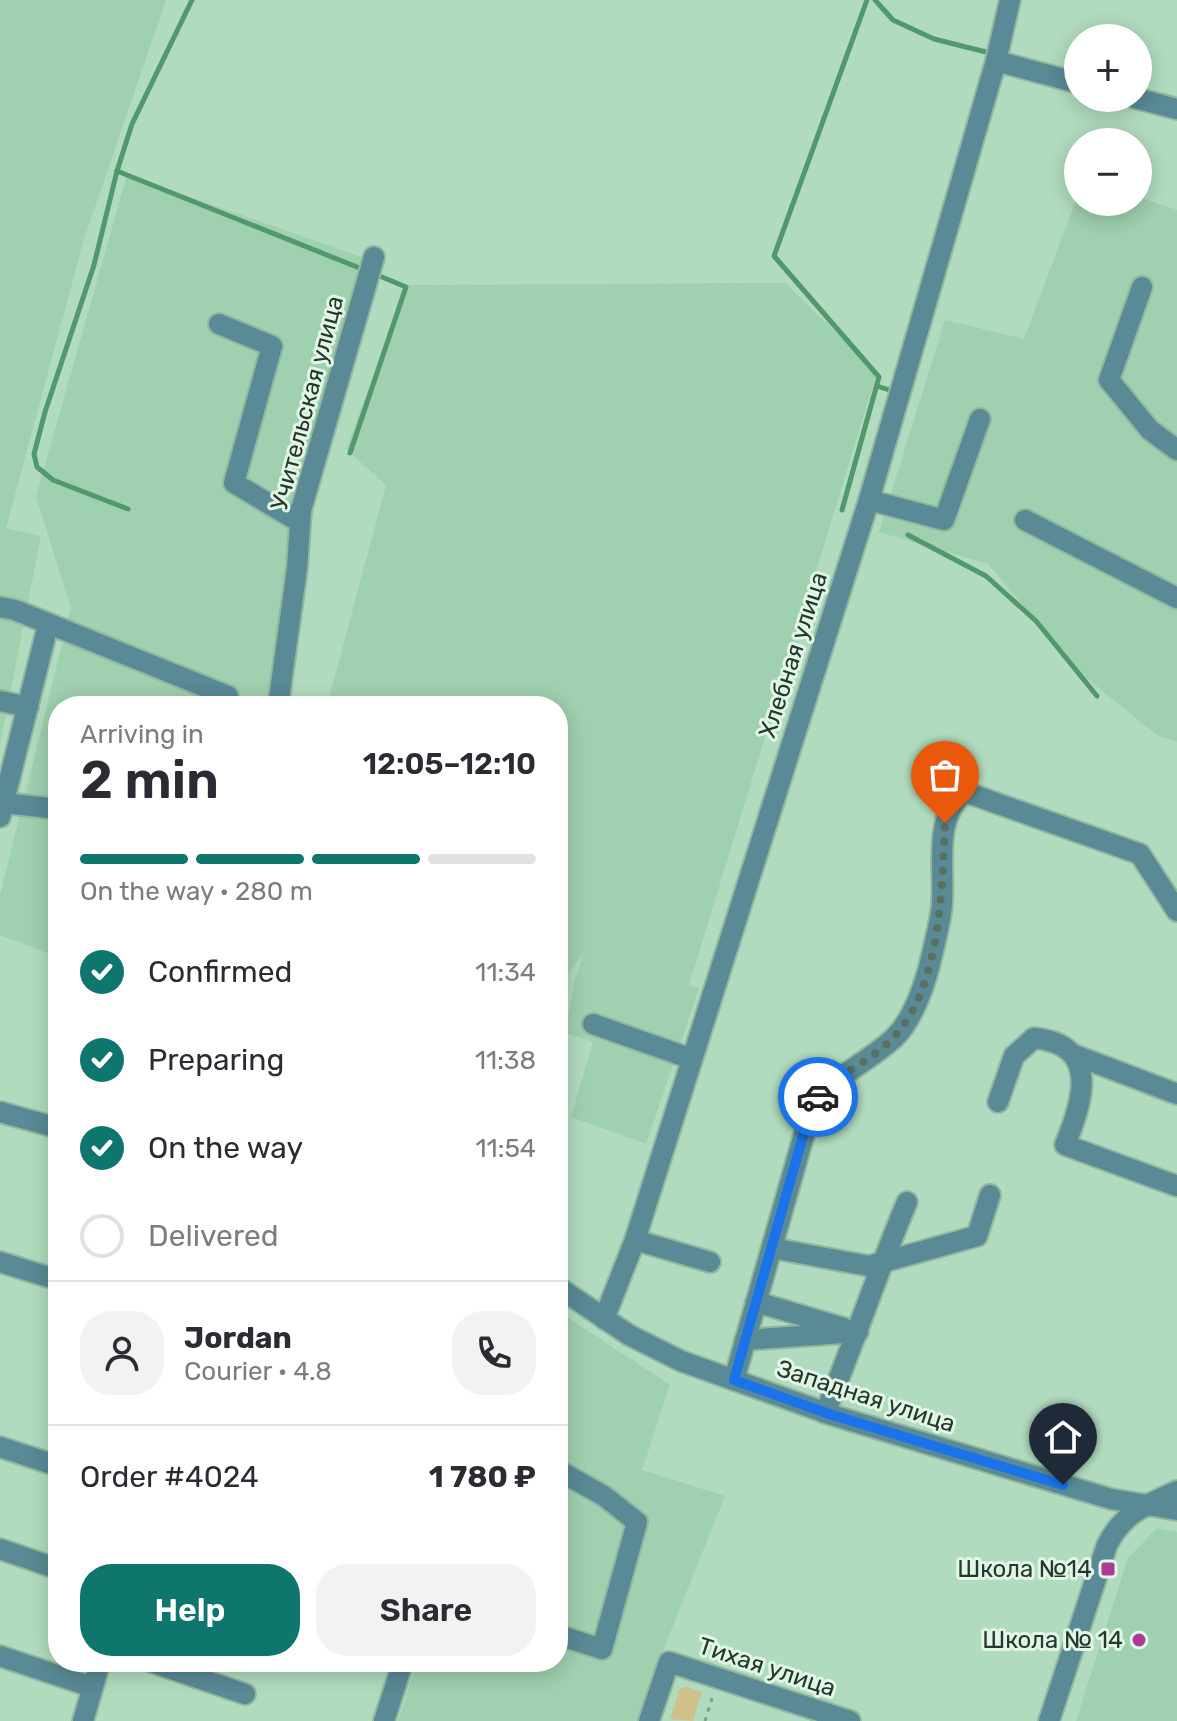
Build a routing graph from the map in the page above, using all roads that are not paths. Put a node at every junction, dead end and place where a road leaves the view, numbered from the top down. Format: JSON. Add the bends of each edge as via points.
{"nodes":[{"id":1,"x":1010,"y":0,"type":"edge"},
{"id":2,"x":996,"y":61,"type":"junction"},
{"id":3,"x":1064,"y":79,"type":"edge"},
{"id":4,"x":1152,"y":102,"type":"edge"},
{"id":5,"x":1177,"y":109,"type":"edge"},
{"id":6,"x":374,"y":257,"type":"dead end"},
{"id":7,"x":1142,"y":287,"type":"dead end"},
{"id":8,"x":219,"y":324,"type":"dead end"},
{"id":9,"x":980,"y":419,"type":"dead end"},
{"id":10,"x":1177,"y":450,"type":"edge"},
{"id":11,"x":869,"y":500,"type":"junction"},
{"id":12,"x":301,"y":510,"type":"junction"},
{"id":13,"x":1025,"y":520,"type":"dead end"},
{"id":14,"x":1177,"y":598,"type":"edge"},
{"id":15,"x":0,"y":607,"type":"edge"},
{"id":16,"x":48,"y":625,"type":"junction"},
{"id":17,"x":228,"y":696,"type":"dead end"},
{"id":18,"x":279,"y":696,"type":"edge"},
{"id":19,"x":0,"y":701,"type":"edge"},
{"id":20,"x":28,"y":707,"type":"junction"},
{"id":21,"x":48,"y":809,"type":"edge"},
{"id":22,"x":2,"y":810,"type":"edge"},
{"id":23,"x":1177,"y":911,"type":"edge"},
{"id":24,"x":593,"y":1024,"type":"dead end"},
{"id":25,"x":1072,"y":1054,"type":"junction"},
{"id":26,"x":692,"y":1059,"type":"junction"},
{"id":27,"x":1177,"y":1094,"type":"edge"},
{"id":28,"x":998,"y":1102,"type":"dead end"},
{"id":29,"x":0,"y":1112,"type":"edge"},
{"id":30,"x":48,"y":1125,"type":"edge"},
{"id":31,"x":1177,"y":1186,"type":"edge"},
{"id":32,"x":990,"y":1195,"type":"dead end"},
{"id":33,"x":907,"y":1202,"type":"dead end"},
{"id":34,"x":635,"y":1240,"type":"junction"},
{"id":35,"x":772,"y":1248,"type":"junction"},
{"id":36,"x":0,"y":1262,"type":"edge"},
{"id":37,"x":710,"y":1262,"type":"dead end"},
{"id":38,"x":881,"y":1263,"type":"junction"},
{"id":39,"x":48,"y":1277,"type":"edge"},
{"id":40,"x":568,"y":1294,"type":"edge"},
{"id":41,"x":756,"y":1302,"type":"junction"},
{"id":42,"x":604,"y":1319,"type":"junction"},
{"id":43,"x":858,"y":1332,"type":"junction"},
{"id":44,"x":745,"y":1340,"type":"junction"},
{"id":45,"x":734,"y":1380,"type":"junction"},
{"id":46,"x":825,"y":1413,"type":"junction"},
{"id":47,"x":0,"y":1447,"type":"edge"},
{"id":48,"x":48,"y":1463,"type":"edge"},
{"id":49,"x":568,"y":1476,"type":"edge"},
{"id":50,"x":1177,"y":1491,"type":"edge"},
{"id":51,"x":1145,"y":1506,"type":"junction"},
{"id":52,"x":1177,"y":1510,"type":"edge"},
{"id":53,"x":0,"y":1549,"type":"edge"},
{"id":54,"x":48,"y":1566,"type":"edge"},
{"id":55,"x":568,"y":1638,"type":"edge"},
{"id":56,"x":0,"y":1656,"type":"edge"},
{"id":57,"x":97,"y":1672,"type":"edge"},
{"id":58,"x":180,"y":1672,"type":"edge"},
{"id":59,"x":400,"y":1672,"type":"edge"},
{"id":60,"x":92,"y":1687,"type":"junction"},
{"id":61,"x":245,"y":1694,"type":"dead end"},
{"id":62,"x":83,"y":1721,"type":"edge"},
{"id":63,"x":384,"y":1721,"type":"edge"},
{"id":64,"x":649,"y":1721,"type":"edge"},
{"id":65,"x":850,"y":1721,"type":"edge"},
{"id":66,"x":1049,"y":1721,"type":"edge"}],
"edges":[{"from":1,"to":2,"type":"street","name":"Хлебная улица"},
{"from":2,"to":3,"type":"street"},
{"from":2,"to":11,"type":"street","name":"Хлебная улица"},
{"from":4,"to":5,"type":"street"},
{"from":6,"to":12,"type":"street","name":"Учительская улица"},
{"from":7,"to":10,"type":"street","via":[[1109,380],[1150,430]]},
{"from":8,"to":12,"type":"street","via":[[272,346],[234,483],[291,517]]},
{"from":9,"to":11,"type":"street","via":[[944,520]]},
{"from":11,"to":26,"type":"street","name":"Хлебная улица"},
{"from":12,"to":18,"type":"street","name":"Учительская улица"},
{"from":13,"to":14,"type":"street"},
{"from":15,"to":16,"type":"street"},
{"from":16,"to":17,"type":"street"},
{"from":16,"to":20,"type":"street"},
{"from":19,"to":20,"type":"street"},
{"from":20,"to":22,"type":"street"},
{"from":21,"to":22,"type":"street"},
{"from":23,"to":35,"type":"street","via":[[1140,854],[965,792],[954,801],[945,823],[941,912],[928,972],[895,1037],[813,1103]]},
{"from":24,"to":26,"type":"street"},
{"from":25,"to":27,"type":"street"},
{"from":25,"to":28,"type":"street","via":[[1055,1040],[1034,1038],[1014,1056]]},
{"from":25,"to":31,"type":"street","via":[[1083,1073],[1080,1108],[1065,1145]]},
{"from":26,"to":34,"type":"street","name":"Хлебная улица"},
{"from":29,"to":30,"type":"street"},
{"from":32,"to":38,"type":"street","via":[[977,1236]]},
{"from":33,"to":38,"type":"street"},
{"from":34,"to":37,"type":"street"},
{"from":34,"to":42,"type":"street","name":"Хлебная улица"},
{"from":35,"to":38,"type":"street","via":[[869,1266]]},
{"from":35,"to":41,"type":"street"},
{"from":36,"to":39,"type":"street"},
{"from":38,"to":43,"type":"street"},
{"from":40,"to":42,"type":"street","name":"Западная улица"},
{"from":41,"to":43,"type":"street"},
{"from":41,"to":44,"type":"street"},
{"from":42,"to":45,"type":"street","name":"Западная улица","via":[[681,1361]]},
{"from":43,"to":44,"type":"street"},
{"from":43,"to":46,"type":"street"},
{"from":44,"to":45,"type":"street"},
{"from":45,"to":46,"type":"street","name":"Западная улица"},
{"from":46,"to":51,"type":"street","name":"Западная улица"},
{"from":47,"to":48,"type":"street"},
{"from":49,"to":55,"type":"street","via":[[637,1522],[602,1649]]},
{"from":50,"to":51,"type":"street"},
{"from":51,"to":52,"type":"street","name":"Западная улица"},
{"from":51,"to":66,"type":"street","via":[[1125,1518],[1107,1545]]},
{"from":53,"to":54,"type":"street"},
{"from":56,"to":60,"type":"street"},
{"from":57,"to":60,"type":"street"},
{"from":58,"to":61,"type":"street"},
{"from":59,"to":63,"type":"street"},
{"from":60,"to":62,"type":"street"},
{"from":64,"to":65,"type":"street","name":"Тихая улица","via":[[669,1662]]}]}
